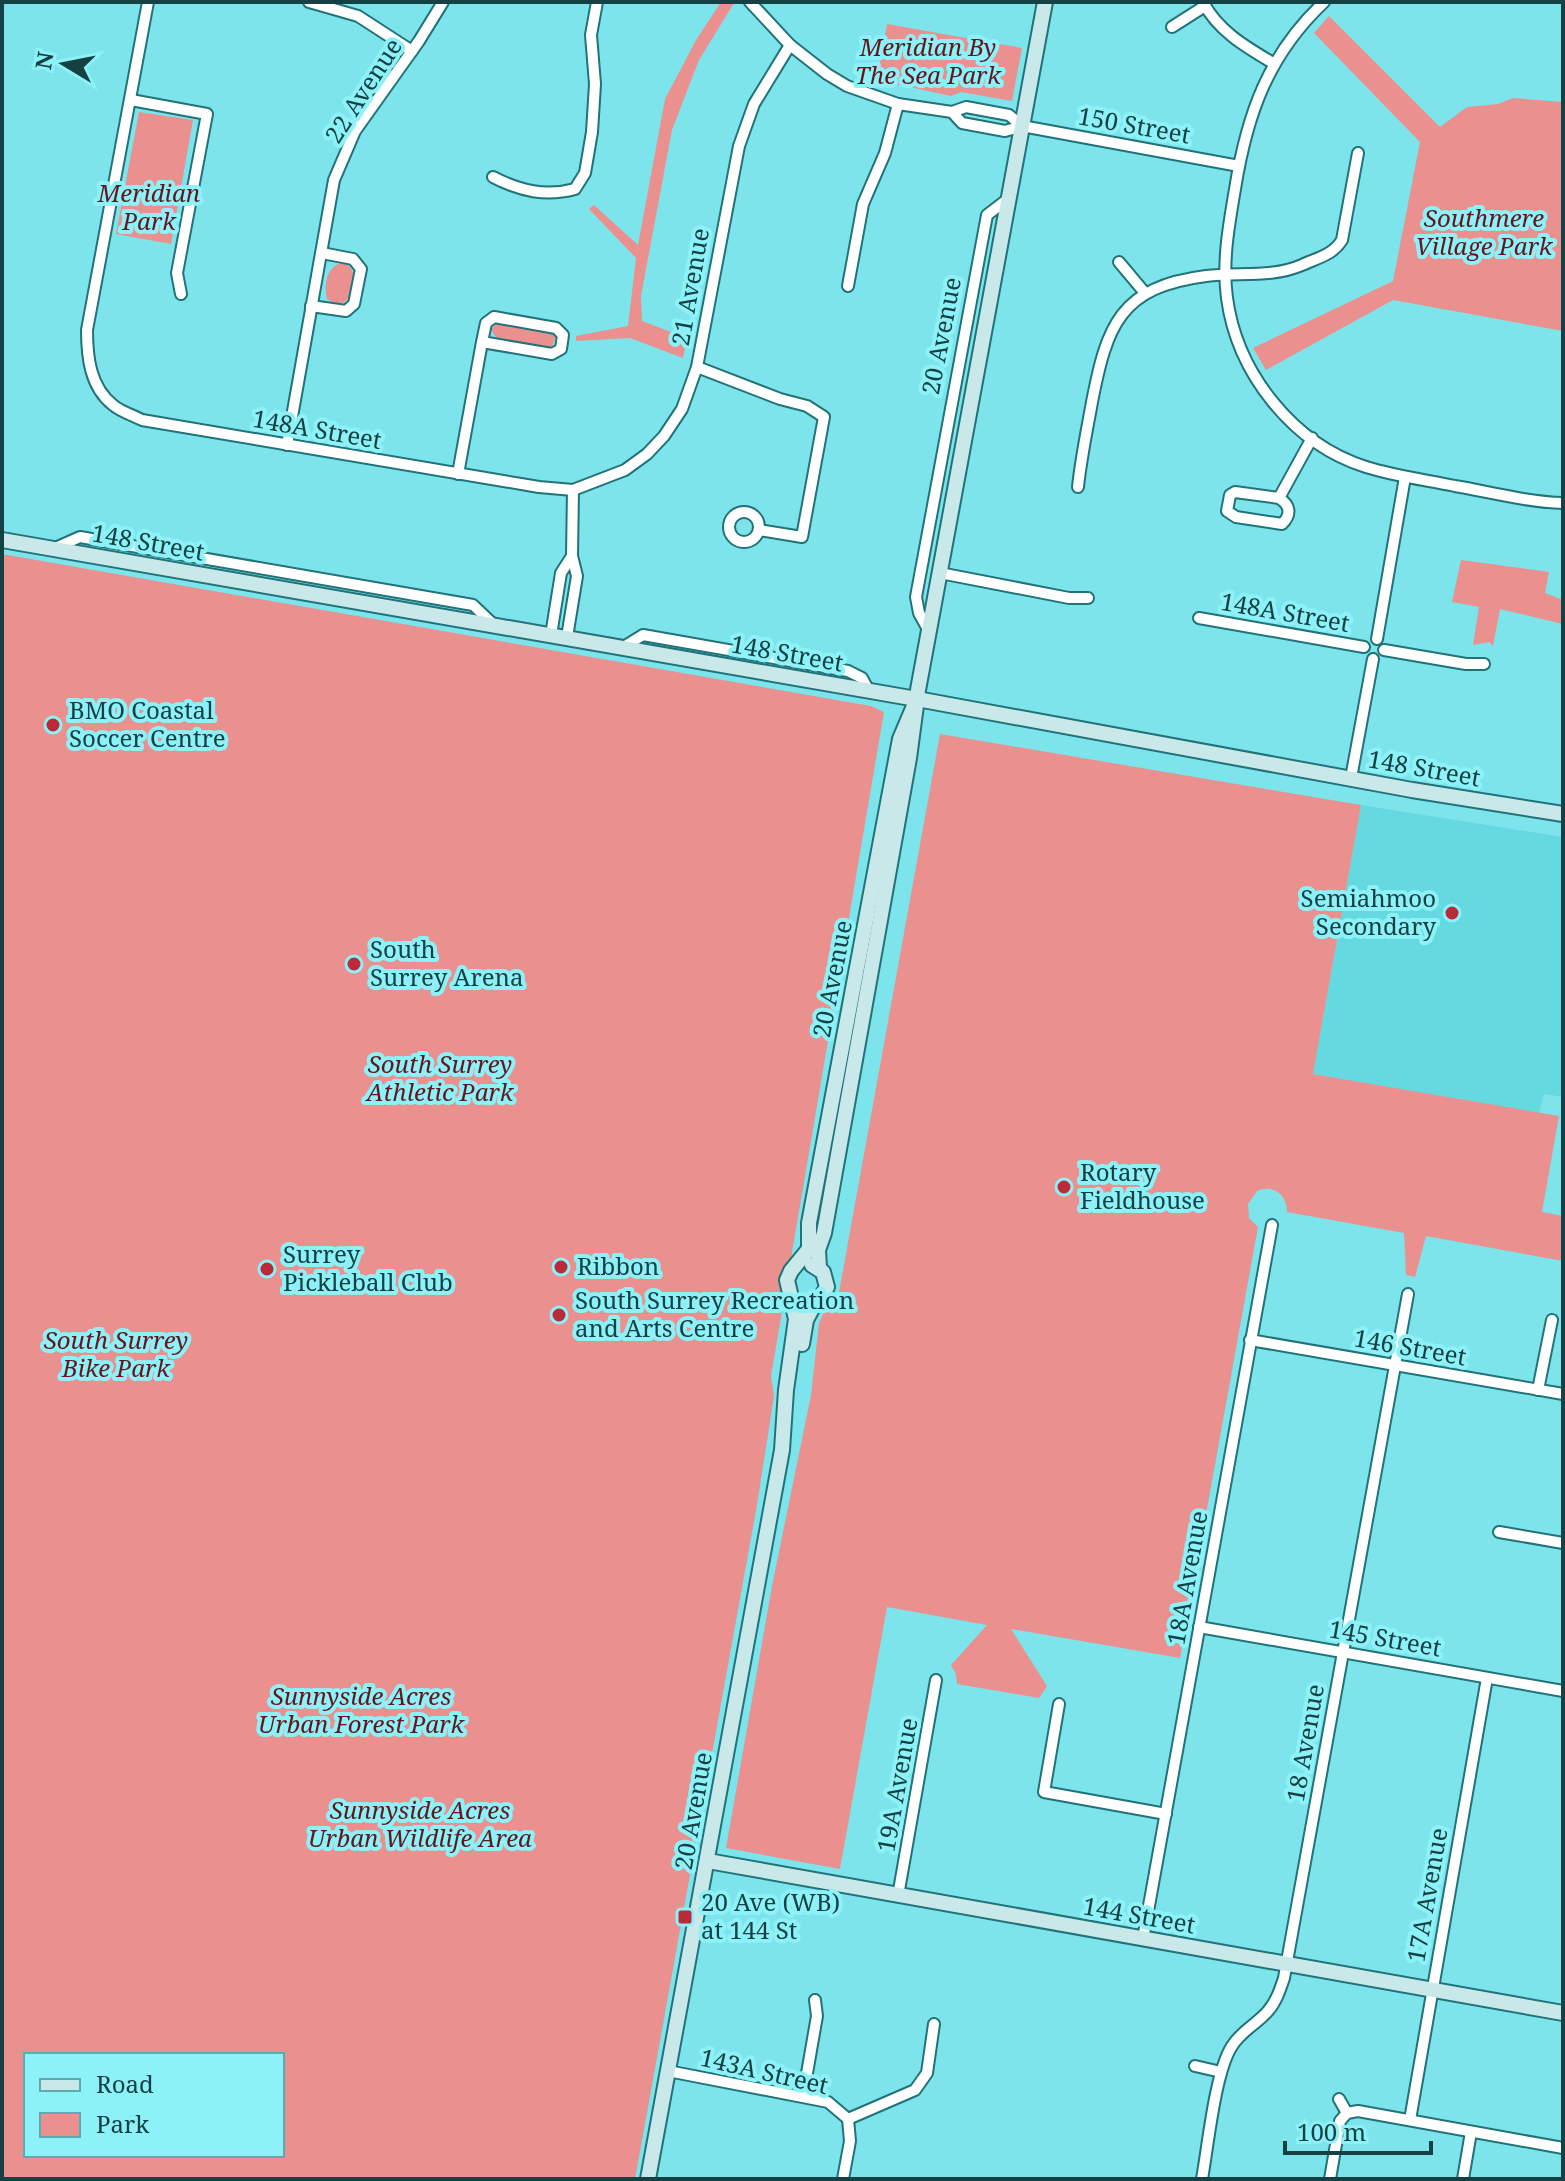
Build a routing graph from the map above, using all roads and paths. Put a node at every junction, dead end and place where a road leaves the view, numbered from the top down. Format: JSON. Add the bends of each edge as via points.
{"nodes":[{"id":1,"x":148,"y":2,"type":"edge"},
{"id":2,"x":309,"y":2,"type":"edge"},
{"id":3,"x":443,"y":2,"type":"edge"},
{"id":4,"x":597,"y":2,"type":"edge"},
{"id":5,"x":750,"y":2,"type":"edge"},
{"id":6,"x":1045,"y":2,"type":"edge"},
{"id":7,"x":1324,"y":2,"type":"edge"},
{"id":8,"x":1204,"y":4,"type":"edge"},
{"id":9,"x":1172,"y":27,"type":"dead end"},
{"id":10,"x":790,"y":45,"type":"junction"},
{"id":11,"x":412,"y":51,"type":"junction"},
{"id":12,"x":1273,"y":63,"type":"junction"},
{"id":13,"x":131,"y":100,"type":"junction"},
{"id":14,"x":898,"y":104,"type":"junction"},
{"id":15,"x":952,"y":112,"type":"junction"},
{"id":16,"x":1022,"y":126,"type":"junction"},
{"id":17,"x":1358,"y":153,"type":"dead end"},
{"id":18,"x":1239,"y":166,"type":"junction"},
{"id":19,"x":493,"y":177,"type":"dead end"},
{"id":20,"x":1008,"y":199,"type":"junction"},
{"id":21,"x":322,"y":253,"type":"junction"},
{"id":22,"x":1119,"y":262,"type":"dead end"},
{"id":23,"x":1226,"y":274,"type":"junction"},
{"id":24,"x":848,"y":286,"type":"dead end"},
{"id":25,"x":1145,"y":293,"type":"junction"},
{"id":26,"x":181,"y":294,"type":"dead end"},
{"id":27,"x":311,"y":306,"type":"junction"},
{"id":28,"x":482,"y":342,"type":"junction"},
{"id":29,"x":697,"y":367,"type":"junction"},
{"id":30,"x":1312,"y":438,"type":"junction"},
{"id":31,"x":287,"y":445,"type":"junction"},
{"id":32,"x":458,"y":474,"type":"junction"},
{"id":33,"x":1405,"y":477,"type":"junction"},
{"id":34,"x":1078,"y":487,"type":"dead end"},
{"id":35,"x":573,"y":490,"type":"junction"},
{"id":36,"x":1279,"y":498,"type":"junction"},
{"id":37,"x":1563,"y":503,"type":"edge"},
{"id":38,"x":759,"y":530,"type":"dead end"},
{"id":39,"x":2,"y":540,"type":"edge"},
{"id":40,"x":572,"y":556,"type":"junction"},
{"id":41,"x":940,"y":573,"type":"junction"},
{"id":42,"x":1088,"y":598,"type":"dead end"},
{"id":43,"x":1199,"y":618,"type":"dead end"},
{"id":44,"x":929,"y":631,"type":"junction"},
{"id":45,"x":551,"y":635,"type":"junction"},
{"id":46,"x":567,"y":637,"type":"junction"},
{"id":47,"x":1377,"y":639,"type":"junction"},
{"id":48,"x":1364,"y":647,"type":"junction"},
{"id":49,"x":1384,"y":650,"type":"junction"},
{"id":50,"x":1373,"y":659,"type":"junction"},
{"id":51,"x":1484,"y":664,"type":"dead end"},
{"id":52,"x":917,"y":699,"type":"junction"},
{"id":53,"x":1351,"y":778,"type":"junction"},
{"id":54,"x":1563,"y":814,"type":"edge"},
{"id":55,"x":1272,"y":1225,"type":"dead end"},
{"id":56,"x":796,"y":1266,"type":"junction"},
{"id":57,"x":819,"y":1268,"type":"junction"},
{"id":58,"x":1408,"y":1294,"type":"dead end"},
{"id":59,"x":789,"y":1296,"type":"junction"},
{"id":60,"x":815,"y":1303,"type":"junction"},
{"id":61,"x":1552,"y":1320,"type":"dead end"},
{"id":62,"x":1250,"y":1340,"type":"junction"},
{"id":63,"x":1396,"y":1366,"type":"junction"},
{"id":64,"x":1538,"y":1390,"type":"junction"},
{"id":65,"x":1563,"y":1394,"type":"edge"},
{"id":66,"x":782,"y":1450,"type":"junction"},
{"id":67,"x":1499,"y":1532,"type":"dead end"},
{"id":68,"x":1563,"y":1543,"type":"edge"},
{"id":69,"x":1199,"y":1627,"type":"junction"},
{"id":70,"x":1343,"y":1652,"type":"junction"},
{"id":71,"x":1487,"y":1678,"type":"junction"},
{"id":72,"x":936,"y":1680,"type":"dead end"},
{"id":73,"x":1563,"y":1691,"type":"edge"},
{"id":74,"x":1059,"y":1704,"type":"dead end"},
{"id":75,"x":1166,"y":1814,"type":"junction"},
{"id":76,"x":708,"y":1861,"type":"junction"},
{"id":77,"x":898,"y":1896,"type":"junction"},
{"id":78,"x":1143,"y":1939,"type":"junction"},
{"id":79,"x":1287,"y":1963,"type":"junction"},
{"id":80,"x":1433,"y":1989,"type":"junction"},
{"id":81,"x":815,"y":2000,"type":"dead end"},
{"id":82,"x":1563,"y":2013,"type":"edge"},
{"id":83,"x":934,"y":2024,"type":"dead end"},
{"id":84,"x":1195,"y":2066,"type":"dead end"},
{"id":85,"x":668,"y":2071,"type":"junction"},
{"id":86,"x":1221,"y":2072,"type":"junction"},
{"id":87,"x":803,"y":2096,"type":"junction"},
{"id":88,"x":1339,"y":2099,"type":"dead end"},
{"id":89,"x":1353,"y":2112,"type":"junction"},
{"id":90,"x":848,"y":2119,"type":"junction"},
{"id":91,"x":1410,"y":2120,"type":"junction"},
{"id":92,"x":1471,"y":2132,"type":"junction"},
{"id":93,"x":1563,"y":2148,"type":"edge"},
{"id":94,"x":648,"y":2179,"type":"edge"},
{"id":95,"x":843,"y":2179,"type":"edge"},
{"id":96,"x":1202,"y":2179,"type":"edge"},
{"id":97,"x":1330,"y":2179,"type":"edge"},
{"id":98,"x":1463,"y":2179,"type":"edge"}],
"edges":[{"from":1,"to":13,"type":"street"},
{"from":2,"to":11,"type":"street","via":[[358,16]]},
{"from":3,"to":11,"type":"street","name":"22 Avenue"},
{"from":4,"to":19,"type":"street","via":[[591,35],[594,111],[585,173],[575,189],[556,195]]},
{"from":5,"to":10,"type":"street","name":"150 Street"},
{"from":6,"to":16,"type":"street","name":"20 Avenue"},
{"from":7,"to":12,"type":"street"},
{"from":8,"to":9,"type":"street"},
{"from":8,"to":12,"type":"street","via":[[1237,41]]},
{"from":10,"to":14,"type":"street","name":"150 Street","via":[[847,86]]},
{"from":10,"to":29,"type":"street","name":"21 Avenue","via":[[754,104],[739,146]]},
{"from":11,"to":21,"type":"street","name":"22 Avenue","via":[[355,131],[334,180]]},
{"from":12,"to":18,"type":"street","via":[[1252,111]]},
{"from":13,"to":26,"type":"street","via":[[207,114],[177,273]]},
{"from":13,"to":31,"type":"street","name":"148A Street","via":[[87,330],[87,356],[96,384],[113,406],[142,420]]},
{"from":14,"to":15,"type":"street","name":"150 Street"},
{"from":14,"to":24,"type":"street","via":[[863,204]]},
{"from":15,"to":16,"type":"street","name":"150 Street","via":[[966,107],[1009,115]]},
{"from":15,"to":16,"type":"street","name":"150 Street","via":[[962,123],[1005,131]]},
{"from":16,"to":18,"type":"street","name":"150 Street"},
{"from":16,"to":20,"type":"street","name":"20 Avenue"},
{"from":17,"to":23,"type":"street","via":[[1342,240],[1335,250],[1288,271]]},
{"from":18,"to":23,"type":"street"},
{"from":20,"to":41,"type":"street","name":"20 Avenue"},
{"from":20,"to":44,"type":"street","name":"20 Avenue","via":[[987,215],[921,566],[916,597]]},
{"from":21,"to":27,"type":"street","name":"22 Avenue"},
{"from":21,"to":27,"type":"street","via":[[353,259],[361,269],[354,304],[346,311]]},
{"from":22,"to":25,"type":"street"},
{"from":23,"to":25,"type":"street","via":[[1176,281]]},
{"from":23,"to":30,"type":"street","via":[[1227,300],[1249,365],[1275,405]]},
{"from":25,"to":34,"type":"street","via":[[1107,339]]},
{"from":27,"to":31,"type":"street","name":"22 Avenue"},
{"from":28,"to":28,"type":"street","via":[[486,323],[494,317],[556,328],[563,335],[561,349],[552,354]]},
{"from":28,"to":32,"type":"street"},
{"from":29,"to":35,"type":"street","name":"21 Avenue","via":[[682,409],[647,454],[625,470]]},
{"from":29,"to":38,"type":"street","via":[[807,406],[824,417],[802,537]]},
{"from":30,"to":33,"type":"street","via":[[1364,467]]},
{"from":30,"to":36,"type":"street"},
{"from":31,"to":32,"type":"street","name":"148A Street"},
{"from":32,"to":35,"type":"street","name":"148A Street"},
{"from":33,"to":37,"type":"street"},
{"from":33,"to":47,"type":"street"},
{"from":35,"to":40,"type":"street"},
{"from":36,"to":36,"type":"street","via":[[1289,508],[1282,524],[1227,511],[1235,492]]},
{"from":39,"to":45,"type":"street","name":"148 Street"},
{"from":40,"to":45,"type":"street","via":[[561,573]]},
{"from":40,"to":46,"type":"street","via":[[577,576]]},
{"from":41,"to":42,"type":"street"},
{"from":41,"to":44,"type":"street","name":"20 Avenue"},
{"from":43,"to":48,"type":"street","name":"148A Street"},
{"from":44,"to":52,"type":"street","name":"20 Avenue"},
{"from":45,"to":46,"type":"street","name":"148 Street"},
{"from":46,"to":52,"type":"street","name":"148 Street"},
{"from":47,"to":48,"type":"street"},
{"from":47,"to":49,"type":"street"},
{"from":48,"to":50,"type":"street"},
{"from":49,"to":50,"type":"street"},
{"from":49,"to":51,"type":"street"},
{"from":50,"to":53,"type":"street"},
{"from":52,"to":53,"type":"street","name":"148 Street"},
{"from":52,"to":56,"type":"street","name":"20 Avenue","via":[[900,739],[809,1223],[809,1249]]},
{"from":52,"to":57,"type":"street","name":"20 Avenue","via":[[818,1250]]},
{"from":53,"to":54,"type":"street","name":"148 Street"},
{"from":55,"to":62,"type":"street","name":"18A Avenue"},
{"from":56,"to":57,"type":"street"},
{"from":56,"to":59,"type":"street","via":[[787,1280]]},
{"from":57,"to":60,"type":"street","via":[[827,1287]]},
{"from":58,"to":63,"type":"street","name":"18 Avenue"},
{"from":59,"to":60,"type":"street","via":[[802,1305]]},
{"from":59,"to":66,"type":"street","name":"20 Avenue","via":[[796,1319]]},
{"from":60,"to":66,"type":"street","name":"20 Avenue","via":[[806,1320]]},
{"from":61,"to":64,"type":"street"},
{"from":62,"to":63,"type":"street","name":"146 Street"},
{"from":62,"to":69,"type":"street","name":"18A Avenue"},
{"from":63,"to":64,"type":"street","name":"146 Street"},
{"from":63,"to":70,"type":"street","name":"18 Avenue"},
{"from":64,"to":65,"type":"street","name":"146 Street"},
{"from":66,"to":76,"type":"street","name":"20 Avenue"},
{"from":67,"to":68,"type":"street"},
{"from":69,"to":70,"type":"street","name":"145 Street"},
{"from":69,"to":75,"type":"street","name":"18A Avenue"},
{"from":70,"to":71,"type":"street","name":"145 Street"},
{"from":70,"to":79,"type":"street","name":"18 Avenue"},
{"from":71,"to":73,"type":"street","name":"145 Street"},
{"from":71,"to":80,"type":"street","name":"17A Avenue"},
{"from":72,"to":77,"type":"street","name":"19A Avenue"},
{"from":74,"to":75,"type":"street","via":[[1044,1792]]},
{"from":75,"to":78,"type":"street","name":"18A Avenue"},
{"from":76,"to":77,"type":"street","name":"144 Street"},
{"from":76,"to":85,"type":"street","name":"20 Avenue"},
{"from":77,"to":78,"type":"street","name":"144 Street"},
{"from":78,"to":79,"type":"street","name":"144 Street"},
{"from":79,"to":80,"type":"street","name":"144 Street"},
{"from":79,"to":86,"type":"street","name":"18 Avenue","via":[[1278,1995],[1230,2048]]},
{"from":80,"to":82,"type":"street","name":"144 Street"},
{"from":80,"to":91,"type":"street","name":"17A Avenue"},
{"from":81,"to":87,"type":"street"},
{"from":83,"to":90,"type":"street","via":[[927,2073],[915,2090]]},
{"from":84,"to":86,"type":"street"},
{"from":85,"to":87,"type":"street","name":"143A Street"},
{"from":85,"to":94,"type":"street","name":"20 Avenue"},
{"from":86,"to":96,"type":"street","name":"18 Avenue"},
{"from":87,"to":90,"type":"street","name":"143A Street","via":[[828,2102]]},
{"from":88,"to":89,"type":"street"},
{"from":89,"to":91,"type":"street"},
{"from":89,"to":97,"type":"street","via":[[1340,2121]]},
{"from":90,"to":95,"type":"street"},
{"from":91,"to":92,"type":"street"},
{"from":92,"to":93,"type":"street"},
{"from":92,"to":98,"type":"street"}]}
